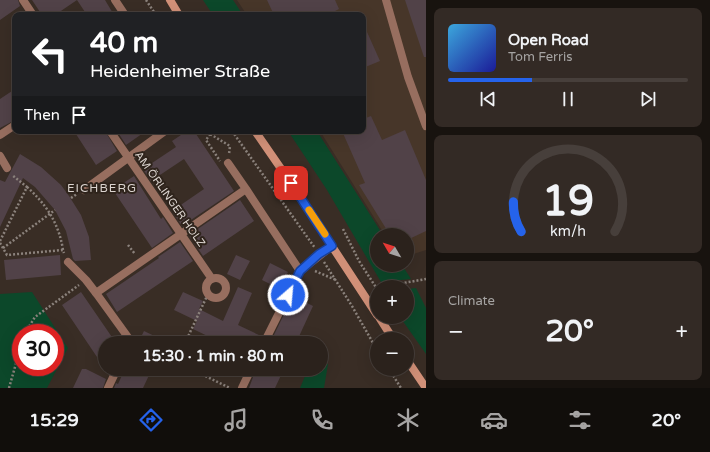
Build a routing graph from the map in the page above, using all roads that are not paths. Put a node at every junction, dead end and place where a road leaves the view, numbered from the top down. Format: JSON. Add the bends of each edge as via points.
{"nodes":[{"id":1,"x":23,"y":0,"type":"edge"},
{"id":2,"x":115,"y":0,"type":"edge"},
{"id":3,"x":170,"y":0,"type":"edge"},
{"id":4,"x":386,"y":0,"type":"edge"},
{"id":5,"x":31,"y":12,"type":"edge"},
{"id":6,"x":123,"y":12,"type":"edge"},
{"id":7,"x":177,"y":12,"type":"edge"},
{"id":8,"x":426,"y":126,"type":"edge"},
{"id":9,"x":12,"y":127,"type":"edge"},
{"id":10,"x":112,"y":134,"type":"edge"},
{"id":11,"x":161,"y":134,"type":"edge"},
{"id":12,"x":257,"y":134,"type":"edge"},
{"id":13,"x":0,"y":135,"type":"edge"},
{"id":14,"x":0,"y":156,"type":"edge"},
{"id":15,"x":128,"y":158,"type":"junction"},
{"id":16,"x":228,"y":163,"type":"road end"},
{"id":17,"x":7,"y":168,"type":"road end"},
{"id":18,"x":246,"y":189,"type":"junction"},
{"id":19,"x":84,"y":190,"type":"dead end"},
{"id":20,"x":182,"y":234,"type":"junction"},
{"id":21,"x":332,"y":246,"type":"junction"},
{"id":22,"x":68,"y":262,"type":"road end"},
{"id":23,"x":302,"y":269,"type":"junction"},
{"id":24,"x":212,"y":279,"type":"junction"},
{"id":25,"x":96,"y":293,"type":"junction"},
{"id":26,"x":370,"y":304,"type":"edge"},
{"id":27,"x":127,"y":336,"type":"edge"},
{"id":28,"x":268,"y":336,"type":"edge"},
{"id":29,"x":414,"y":370,"type":"edge"},
{"id":30,"x":114,"y":376,"type":"edge"},
{"id":31,"x":248,"y":376,"type":"edge"},
{"id":32,"x":108,"y":388,"type":"edge"},
{"id":33,"x":242,"y":388,"type":"edge"},
{"id":34,"x":426,"y":388,"type":"edge"}],
"edges":[{"from":1,"to":5,"type":"street"},
{"from":2,"to":6,"type":"street"},
{"from":3,"to":7,"type":"main road"},
{"from":4,"to":8,"type":"street","via":[[408,77]]},
{"from":9,"to":13,"type":"street"},
{"from":10,"to":15,"type":"street","name":"AM ÖRLINGER HOLZ"},
{"from":11,"to":15,"type":"street"},
{"from":12,"to":21,"type":"main road"},
{"from":14,"to":17,"type":"street"},
{"from":15,"to":19,"type":"street"},
{"from":15,"to":20,"type":"street","name":"AM ÖRLINGER HOLZ"},
{"from":16,"to":18,"type":"street"},
{"from":18,"to":20,"type":"street"},
{"from":18,"to":23,"type":"street"},
{"from":20,"to":24,"type":"street","name":"AM ÖRLINGER HOLZ"},
{"from":20,"to":25,"type":"street"},
{"from":21,"to":23,"type":"street"},
{"from":21,"to":26,"type":"main road"},
{"from":22,"to":25,"type":"street"},
{"from":23,"to":28,"type":"street"},
{"from":24,"to":24,"type":"street","name":"AM ÖRLINGER HOLZ","via":[[218,279],[226,285],[226,291],[221,297],[215,298],[208,294],[207,284]]},
{"from":25,"to":27,"type":"street"},
{"from":29,"to":34,"type":"main road"},
{"from":30,"to":32,"type":"street"},
{"from":31,"to":33,"type":"street"}]}
